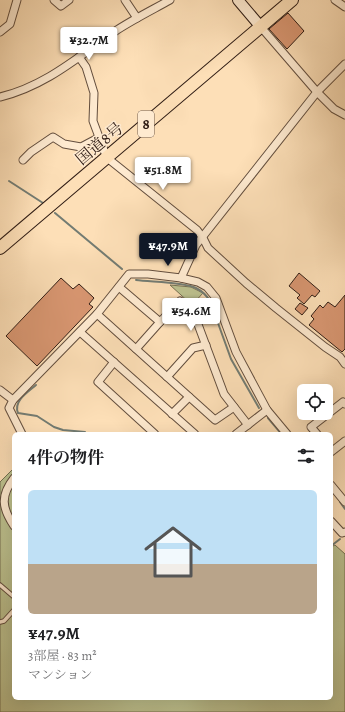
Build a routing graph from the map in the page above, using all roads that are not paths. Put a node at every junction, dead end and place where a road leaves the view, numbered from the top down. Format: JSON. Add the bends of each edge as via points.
{"nodes":[{"id":1,"x":17,"y":0,"type":"edge"},
{"id":2,"x":54,"y":0,"type":"edge"},
{"id":3,"x":69,"y":0,"type":"edge"},
{"id":4,"x":125,"y":0,"type":"edge"},
{"id":5,"x":170,"y":0,"type":"edge"},
{"id":6,"x":238,"y":0,"type":"edge"},
{"id":7,"x":292,"y":0,"type":"edge"},
{"id":8,"x":335,"y":0,"type":"edge"},
{"id":9,"x":345,"y":7,"type":"edge"},
{"id":10,"x":137,"y":18,"type":"junction"},
{"id":11,"x":260,"y":26,"type":"junction"},
{"id":12,"x":0,"y":32,"type":"edge"},
{"id":13,"x":79,"y":57,"type":"junction"},
{"id":14,"x":345,"y":64,"type":"edge"},
{"id":15,"x":317,"y":92,"type":"junction"},
{"id":16,"x":0,"y":97,"type":"edge"},
{"id":17,"x":345,"y":115,"type":"edge"},
{"id":18,"x":98,"y":138,"type":"junction"},
{"id":19,"x":108,"y":157,"type":"junction"},
{"id":20,"x":23,"y":160,"type":"dead end"},
{"id":21,"x":203,"y":238,"type":"junction"},
{"id":22,"x":0,"y":248,"type":"edge"},
{"id":23,"x":181,"y":278,"type":"junction"},
{"id":24,"x":118,"y":287,"type":"junction"},
{"id":25,"x":97,"y":314,"type":"junction"},
{"id":26,"x":160,"y":322,"type":"junction"},
{"id":27,"x":80,"y":332,"type":"junction"},
{"id":28,"x":206,"y":345,"type":"junction"},
{"id":29,"x":136,"y":349,"type":"junction"},
{"id":30,"x":342,"y":357,"type":"edge"},
{"id":31,"x":114,"y":362,"type":"junction"},
{"id":32,"x":345,"y":364,"type":"edge"},
{"id":33,"x":167,"y":377,"type":"junction"},
{"id":34,"x":0,"y":390,"type":"edge"},
{"id":35,"x":189,"y":397,"type":"junction"},
{"id":36,"x":13,"y":400,"type":"junction"},
{"id":37,"x":345,"y":404,"type":"edge"},
{"id":38,"x":234,"y":406,"type":"junction"},
{"id":39,"x":267,"y":410,"type":"junction"},
{"id":40,"x":172,"y":414,"type":"junction"},
{"id":41,"x":248,"y":425,"type":"junction"},
{"id":42,"x":21,"y":432,"type":"edge"},
{"id":43,"x":153,"y":432,"type":"edge"},
{"id":44,"x":193,"y":432,"type":"edge"},
{"id":45,"x":239,"y":432,"type":"edge"},
{"id":46,"x":284,"y":432,"type":"edge"},
{"id":47,"x":316,"y":432,"type":"edge"},
{"id":48,"x":345,"y":441,"type":"edge"},
{"id":49,"x":333,"y":450,"type":"edge"},
{"id":50,"x":12,"y":481,"type":"edge"},
{"id":51,"x":333,"y":487,"type":"edge"},
{"id":52,"x":345,"y":502,"type":"edge"},
{"id":53,"x":12,"y":523,"type":"edge"},
{"id":54,"x":333,"y":523,"type":"edge"},
{"id":55,"x":345,"y":532,"type":"edge"},
{"id":56,"x":0,"y":585,"type":"edge"},
{"id":57,"x":12,"y":595,"type":"edge"},
{"id":58,"x":12,"y":612,"type":"edge"},
{"id":59,"x":0,"y":622,"type":"edge"}],
"edges":[{"from":1,"to":12,"type":"street","via":[[10,24]]},
{"from":2,"to":3,"type":"street","via":[[61,6]]},
{"from":4,"to":10,"type":"street"},
{"from":5,"to":10,"type":"street"},
{"from":6,"to":11,"type":"main road"},
{"from":7,"to":11,"type":"highway","name":"国道8号","number":"8"},
{"from":8,"to":9,"type":"street"},
{"from":10,"to":13,"type":"street"},
{"from":11,"to":15,"type":"street"},
{"from":11,"to":19,"type":"highway","name":"国道8号","number":"8"},
{"from":13,"to":16,"type":"street","via":[[32,86]]},
{"from":13,"to":18,"type":"street","via":[[86,67],[94,93],[92,111]]},
{"from":14,"to":15,"type":"street"},
{"from":15,"to":17,"type":"street","via":[[334,109]]},
{"from":15,"to":21,"type":"street"},
{"from":18,"to":19,"type":"street"},
{"from":18,"to":20,"type":"street","via":[[81,147],[64,144],[53,137]]},
{"from":19,"to":21,"type":"street","via":[[197,230]]},
{"from":19,"to":22,"type":"highway","name":"国道8号","number":"8"},
{"from":21,"to":23,"type":"street","via":[[196,245]]},
{"from":21,"to":30,"type":"street","via":[[208,248],[246,283],[325,347]]},
{"from":23,"to":24,"type":"street","via":[[129,274]]},
{"from":23,"to":39,"type":"street","via":[[207,287],[216,298],[236,352]]},
{"from":24,"to":25,"type":"street"},
{"from":24,"to":26,"type":"street"},
{"from":25,"to":27,"type":"street"},
{"from":25,"to":29,"type":"street"},
{"from":26,"to":28,"type":"street","via":[[180,301],[193,311]]},
{"from":26,"to":29,"type":"street"},
{"from":27,"to":31,"type":"street"},
{"from":27,"to":36,"type":"street"},
{"from":28,"to":33,"type":"street","via":[[193,348]]},
{"from":28,"to":38,"type":"street","via":[[224,394]]},
{"from":29,"to":33,"type":"street"},
{"from":30,"to":32,"type":"street"},
{"from":31,"to":40,"type":"street"},
{"from":31,"to":43,"type":"street","via":[[98,382]]},
{"from":33,"to":35,"type":"street"},
{"from":34,"to":36,"type":"street"},
{"from":35,"to":38,"type":"street","via":[[215,420]]},
{"from":35,"to":40,"type":"street"},
{"from":36,"to":42,"type":"street","via":[[9,408]]},
{"from":37,"to":47,"type":"street","via":[[343,402],[312,427]]},
{"from":38,"to":41,"type":"street"},
{"from":39,"to":41,"type":"street"},
{"from":39,"to":46,"type":"street"},
{"from":40,"to":44,"type":"street"},
{"from":41,"to":45,"type":"street"},
{"from":48,"to":49,"type":"street"},
{"from":50,"to":53,"type":"street","via":[[3,499]]},
{"from":51,"to":52,"type":"street"},
{"from":54,"to":55,"type":"street","via":[[342,534]]},
{"from":56,"to":57,"type":"lane"},
{"from":58,"to":59,"type":"lane"}]}
